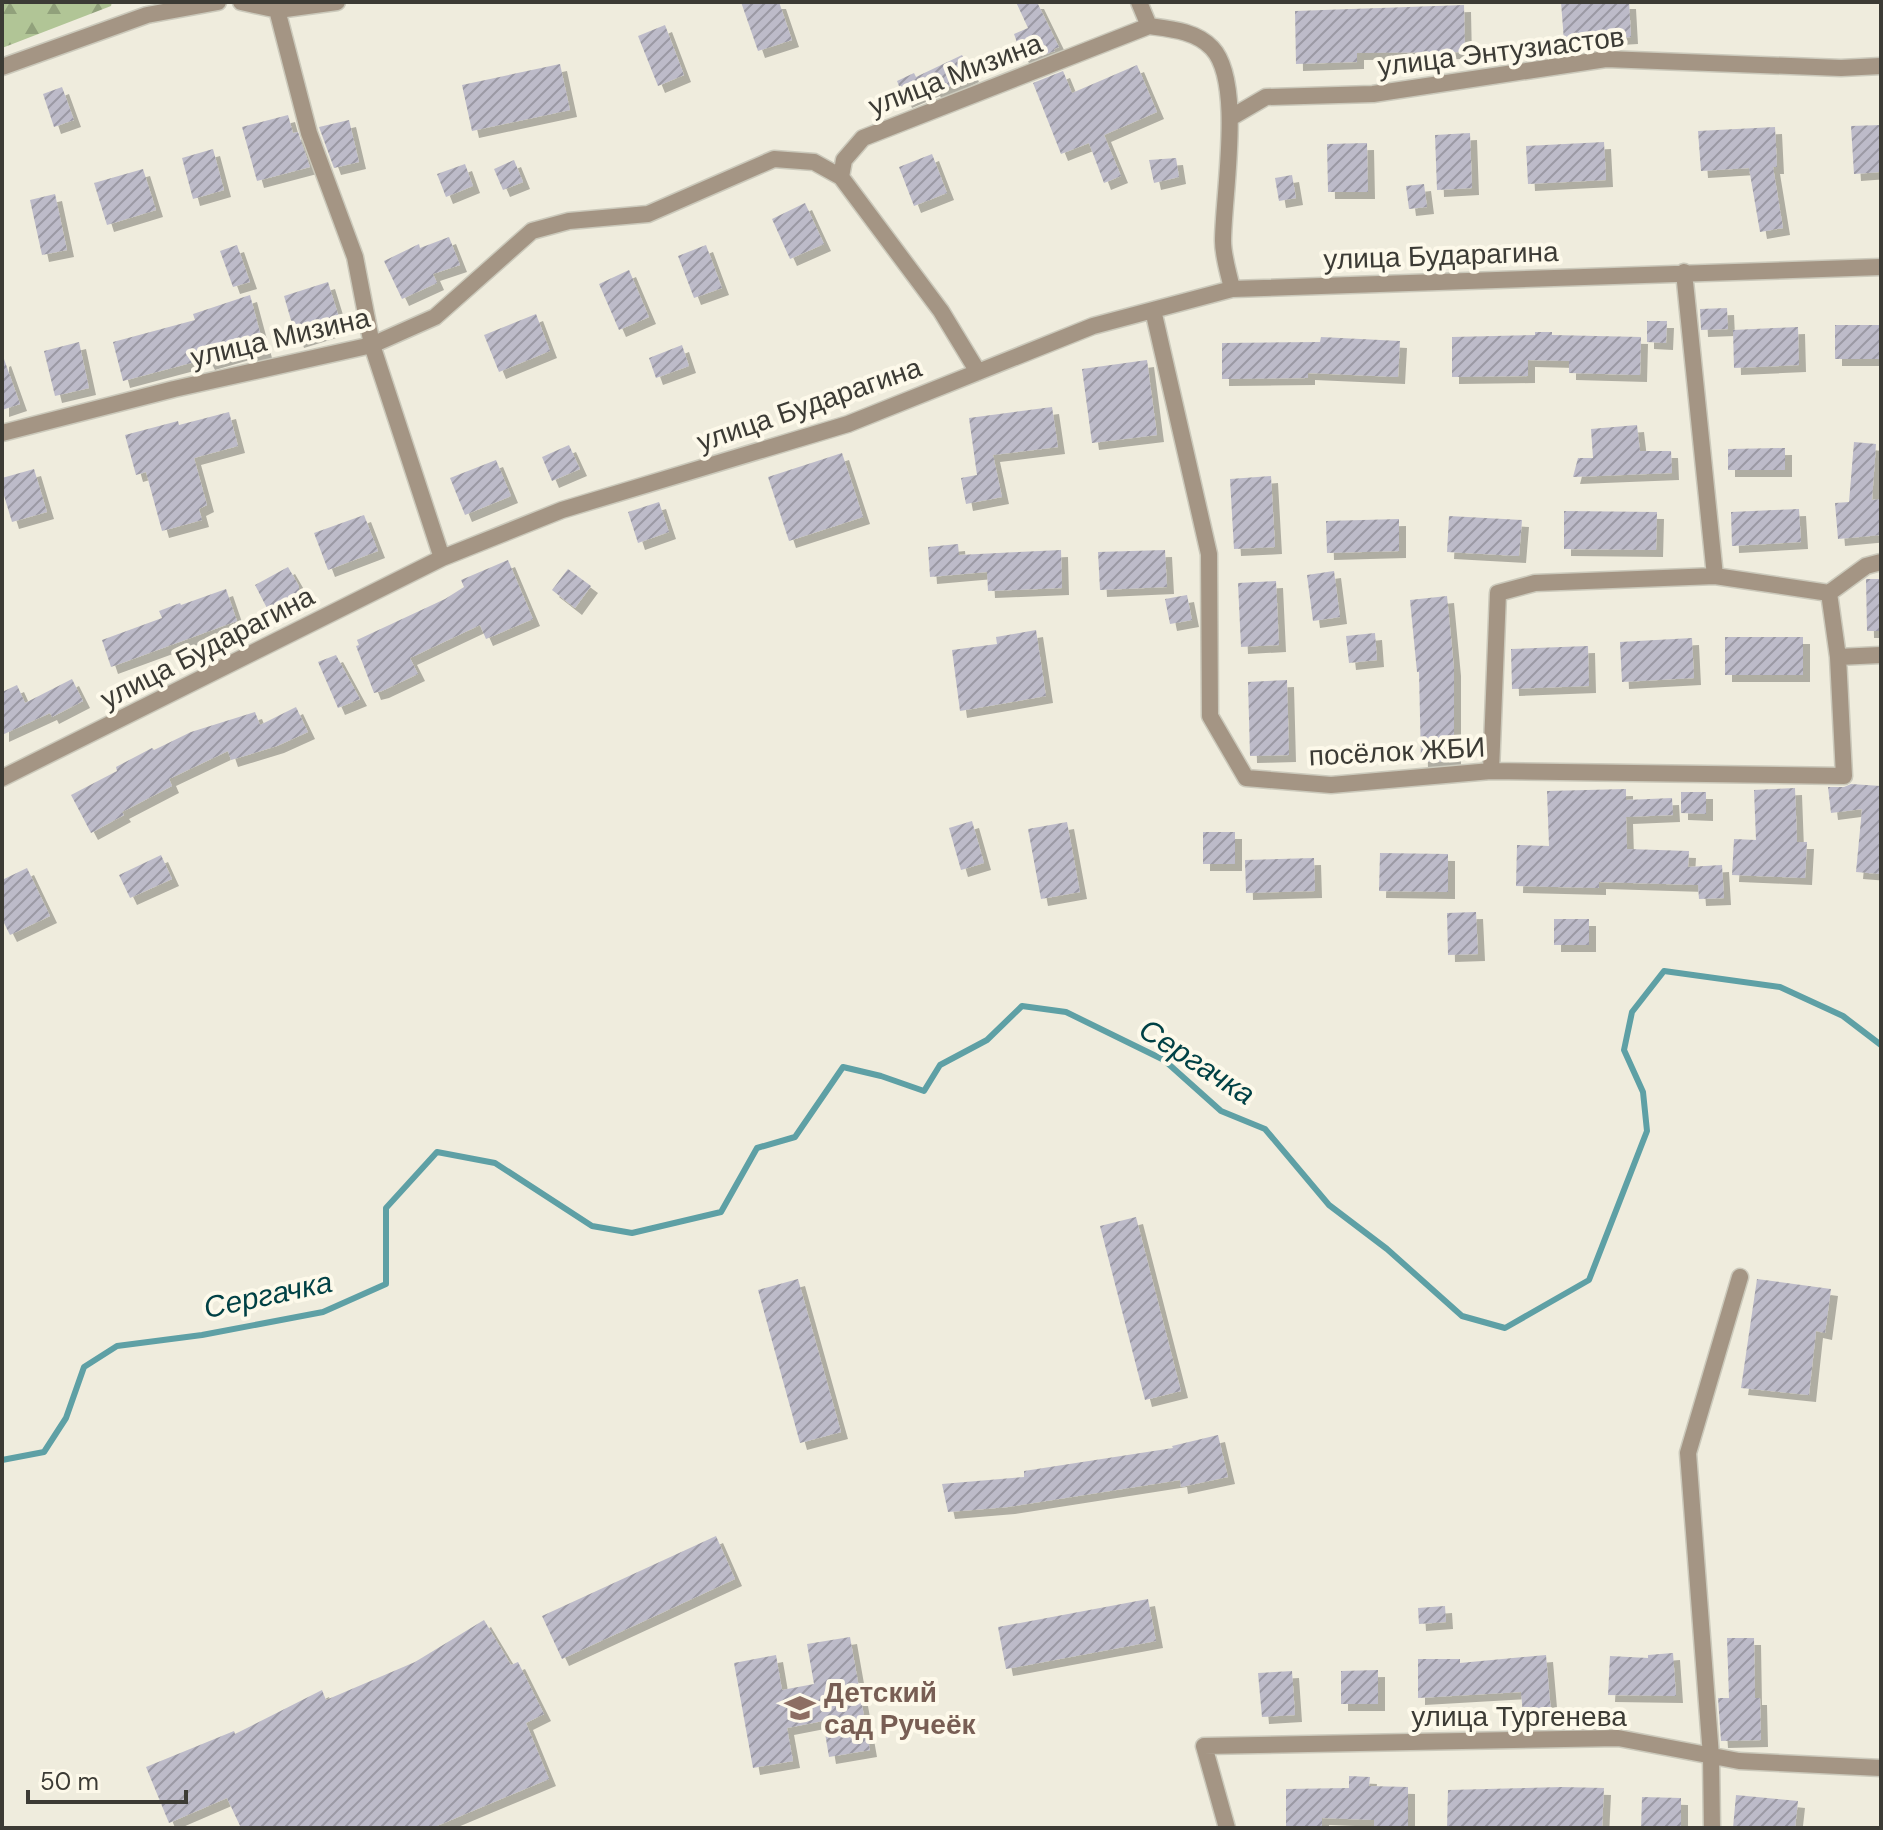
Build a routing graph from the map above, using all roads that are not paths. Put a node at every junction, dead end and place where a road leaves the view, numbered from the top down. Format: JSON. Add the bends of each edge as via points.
{"nodes":[{"id":1,"x":218,"y":2,"type":"edge"},
{"id":2,"x":241,"y":2,"type":"edge"},
{"id":3,"x":337,"y":2,"type":"edge"},
{"id":4,"x":1139,"y":2,"type":"edge"},
{"id":5,"x":276,"y":6,"type":"edge"},
{"id":6,"x":1149,"y":26,"type":"junction"},
{"id":7,"x":1881,"y":66,"type":"edge"},
{"id":8,"x":2,"y":67,"type":"edge"},
{"id":9,"x":1230,"y":118,"type":"junction"},
{"id":10,"x":841,"y":177,"type":"junction"},
{"id":11,"x":1881,"y":267,"type":"edge"},
{"id":12,"x":1684,"y":272,"type":"junction"},
{"id":13,"x":1232,"y":289,"type":"junction"},
{"id":14,"x":1153,"y":310,"type":"junction"},
{"id":15,"x":372,"y":345,"type":"junction"},
{"id":16,"x":978,"y":372,"type":"junction"},
{"id":17,"x":2,"y":433,"type":"edge"},
{"id":18,"x":442,"y":558,"type":"junction"},
{"id":19,"x":1881,"y":562,"type":"edge"},
{"id":20,"x":1715,"y":576,"type":"junction"},
{"id":21,"x":1829,"y":593,"type":"junction"},
{"id":22,"x":1881,"y":655,"type":"edge"},
{"id":23,"x":1838,"y":657,"type":"junction"},
{"id":24,"x":1491,"y":771,"type":"junction"},
{"id":25,"x":2,"y":778,"type":"edge"},
{"id":26,"x":1740,"y":1277,"type":"dead end"},
{"id":27,"x":1711,"y":1756,"type":"junction"},
{"id":28,"x":1881,"y":1768,"type":"edge"},
{"id":29,"x":1227,"y":1828,"type":"edge"},
{"id":30,"x":1712,"y":1828,"type":"edge"}],
"edges":[{"from":1,"to":8,"type":"street","via":[[147,15]]},
{"from":2,"to":5,"type":"street"},
{"from":3,"to":5,"type":"street"},
{"from":4,"to":6,"type":"street"},
{"from":5,"to":15,"type":"street","via":[[309,133],[355,257]]},
{"from":6,"to":9,"type":"street","via":[[1187,32],[1211,46],[1223,63]]},
{"from":6,"to":10,"type":"street","name":"улица Мизина","via":[[863,138],[844,160]]},
{"from":7,"to":9,"type":"street","name":"улица Энтузиастов","via":[[1606,59],[1373,94],[1266,97]]},
{"from":9,"to":13,"type":"street","via":[[1223,244]]},
{"from":10,"to":15,"type":"street","name":"улица Мизина","via":[[814,162],[774,159],[648,214],[569,221],[532,231],[435,317]]},
{"from":10,"to":16,"type":"street","via":[[941,311]]},
{"from":11,"to":12,"type":"street","name":"улица Бударагина"},
{"from":12,"to":13,"type":"street","name":"улица Бударагина"},
{"from":12,"to":20,"type":"street"},
{"from":13,"to":14,"type":"street","name":"улица Бударагина"},
{"from":14,"to":16,"type":"street","name":"улица Бударагина","via":[[1093,326]]},
{"from":14,"to":24,"type":"street","name":"посёлок ЖБИ","via":[[1209,554],[1210,716],[1246,778],[1331,785]]},
{"from":15,"to":17,"type":"street","name":"улица Мизина"},
{"from":15,"to":18,"type":"street"},
{"from":16,"to":18,"type":"street","name":"улица Бударагина","via":[[848,424],[562,510]]},
{"from":18,"to":25,"type":"street","name":"улица Бударагина"},
{"from":19,"to":21,"type":"street","via":[[1866,566]]},
{"from":20,"to":21,"type":"street"},
{"from":20,"to":24,"type":"street","via":[[1535,583],[1498,593]]},
{"from":21,"to":23,"type":"street"},
{"from":22,"to":23,"type":"street"},
{"from":23,"to":24,"type":"street","name":"посёлок ЖБИ","via":[[1844,776]]},
{"from":26,"to":27,"type":"street","via":[[1688,1453]]},
{"from":27,"to":28,"type":"street","name":"улица Тургенева"},
{"from":27,"to":29,"type":"street","name":"улица Тургенева","via":[[1618,1738],[1204,1746]]},
{"from":27,"to":30,"type":"street"}]}
